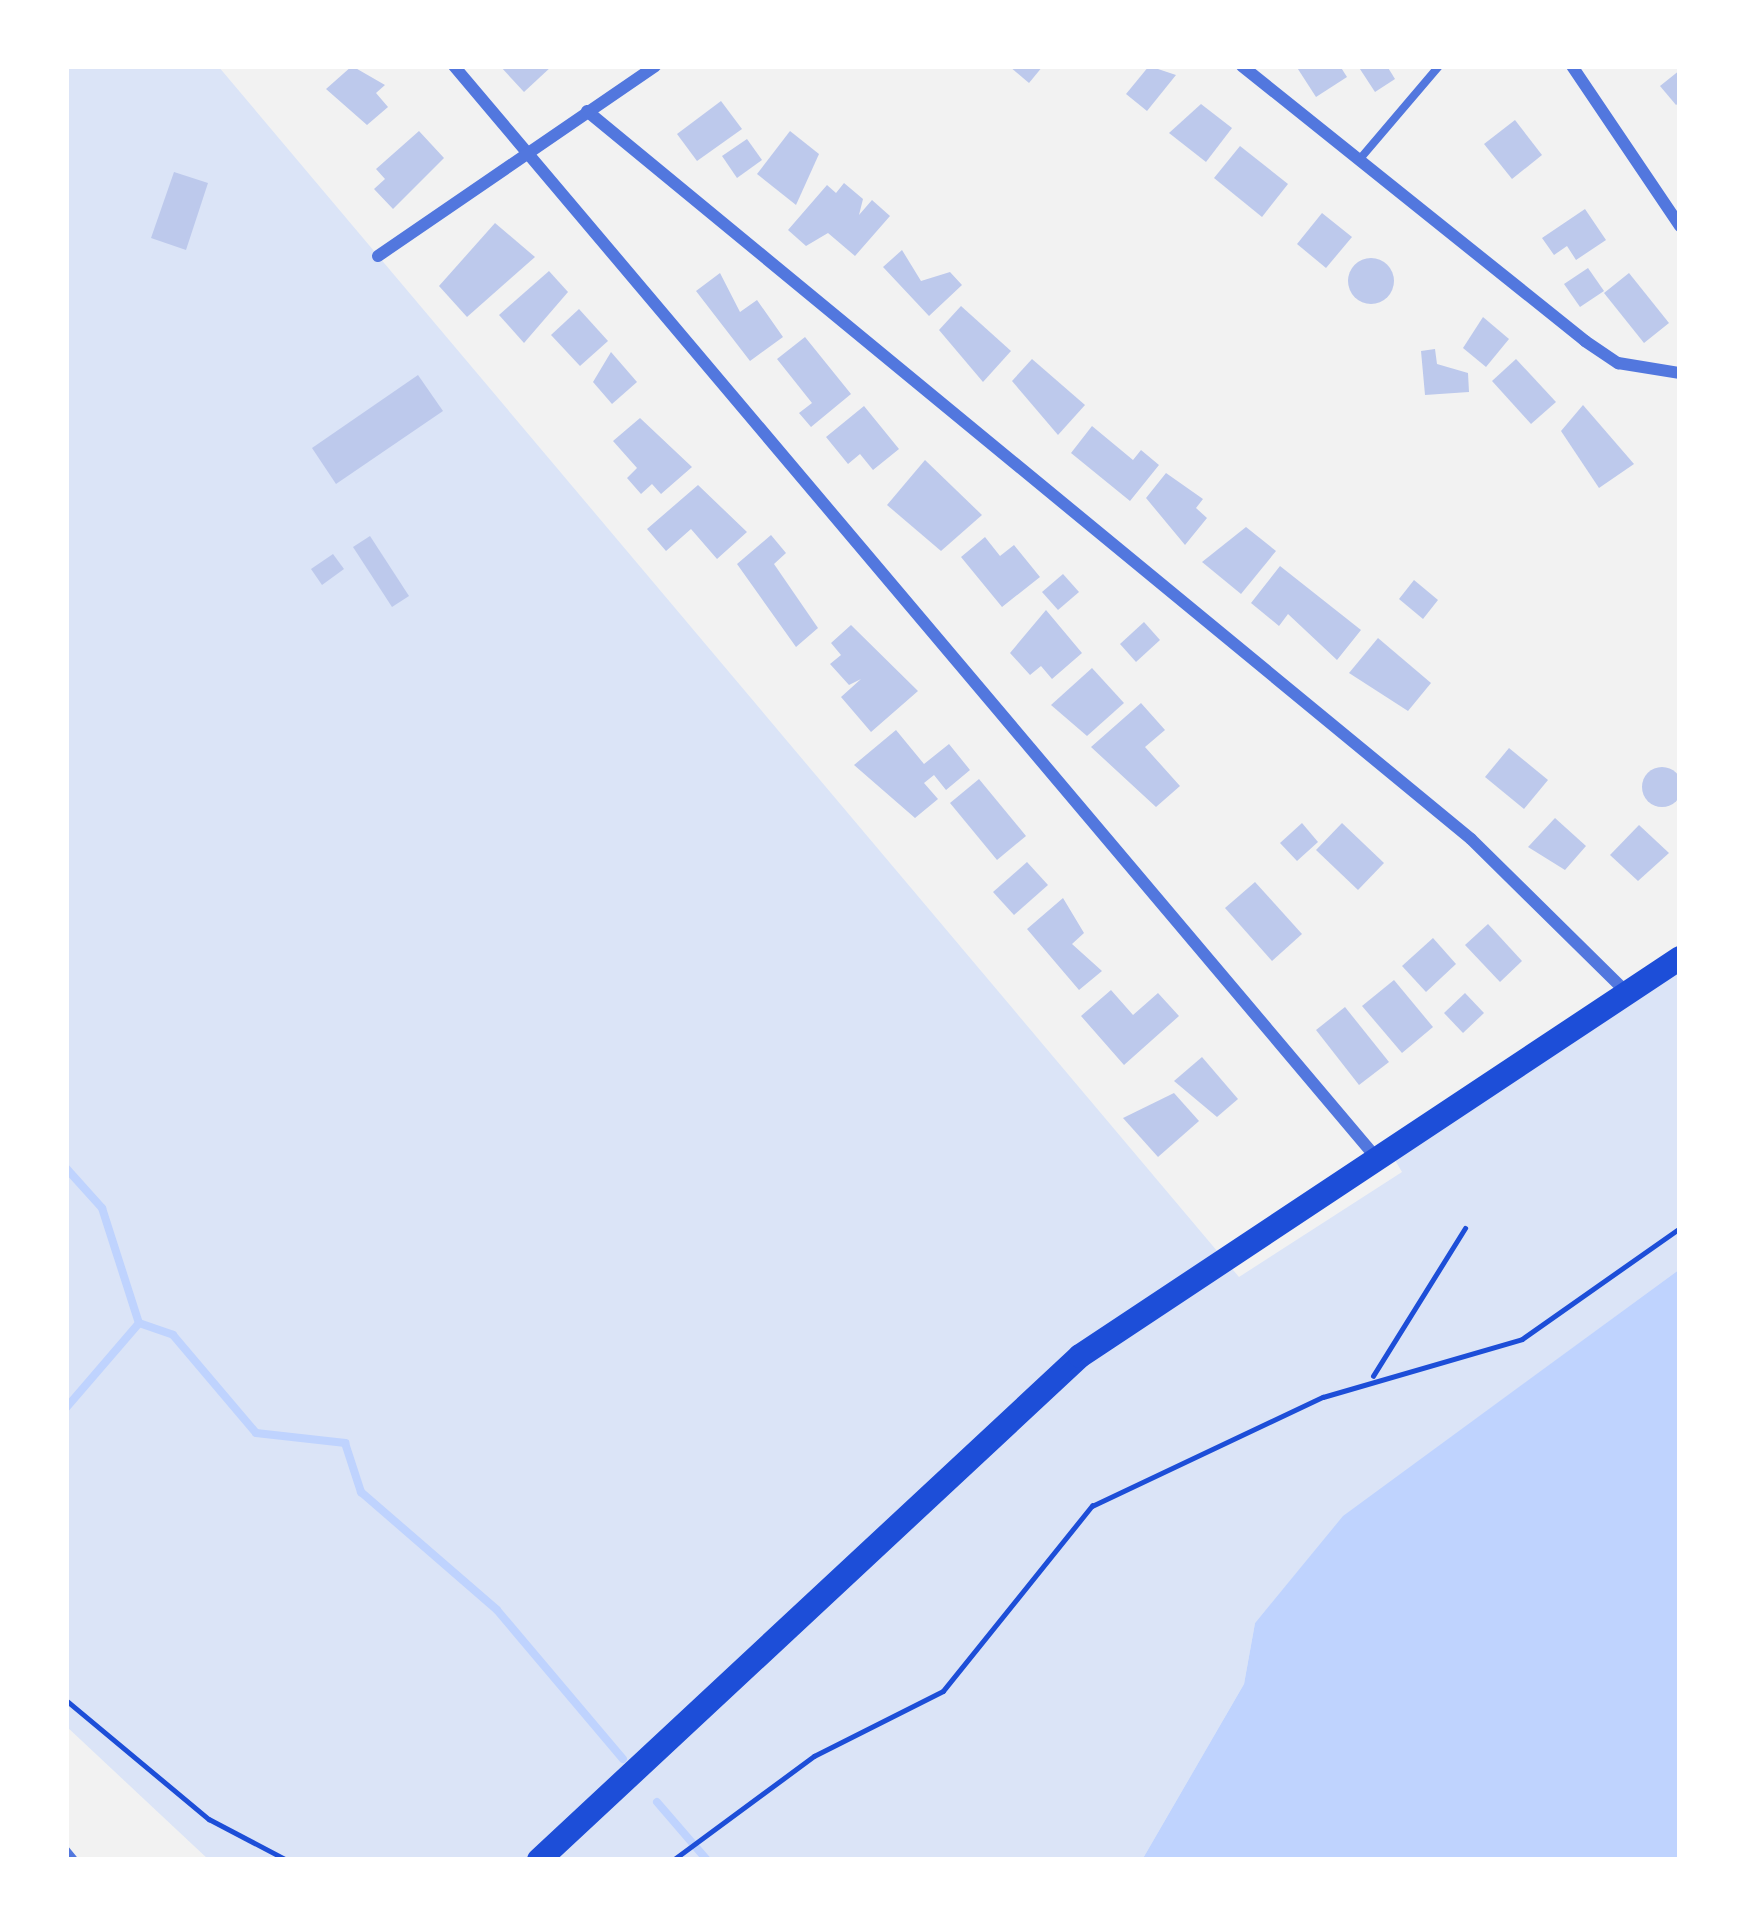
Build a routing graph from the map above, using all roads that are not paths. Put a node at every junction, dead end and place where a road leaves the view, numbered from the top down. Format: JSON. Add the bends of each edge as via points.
{"nodes":[{"id":1,"x":454,"y":66,"type":"edge"},
{"id":2,"x":655,"y":66,"type":"edge"},
{"id":3,"x":1242,"y":66,"type":"edge"},
{"id":4,"x":1439,"y":66,"type":"edge"},
{"id":5,"x":1572,"y":66,"type":"edge"},
{"id":6,"x":587,"y":111,"type":"junction"},
{"id":7,"x":529,"y":153,"type":"junction"},
{"id":8,"x":1359,"y":160,"type":"junction"},
{"id":9,"x":1680,"y":226,"type":"edge"},
{"id":10,"x":378,"y":256,"type":"dead end"},
{"id":11,"x":1680,"y":373,"type":"edge"},
{"id":12,"x":1680,"y":958,"type":"edge"},
{"id":13,"x":1626,"y":992,"type":"junction"},
{"id":14,"x":1373,"y":1154,"type":"junction"},
{"id":15,"x":66,"y":1850,"type":"edge"},
{"id":16,"x":74,"y":1860,"type":"edge"},
{"id":17,"x":539,"y":1860,"type":"edge"}],
"edges":[{"from":1,"to":7,"type":"street"},
{"from":2,"to":6,"type":"street"},
{"from":3,"to":8,"type":"street"},
{"from":4,"to":8,"type":"lane"},
{"from":5,"to":9,"type":"street"},
{"from":6,"to":7,"type":"street"},
{"from":6,"to":13,"type":"street","via":[[1472,839]]},
{"from":7,"to":10,"type":"street"},
{"from":7,"to":14,"type":"street"},
{"from":8,"to":11,"type":"street","via":[[1586,341],[1618,362]]},
{"from":12,"to":13,"type":"main road"},
{"from":13,"to":14,"type":"main road"},
{"from":14,"to":17,"type":"main road","via":[[1080,1356]]},
{"from":15,"to":16,"type":"lane"}]}
